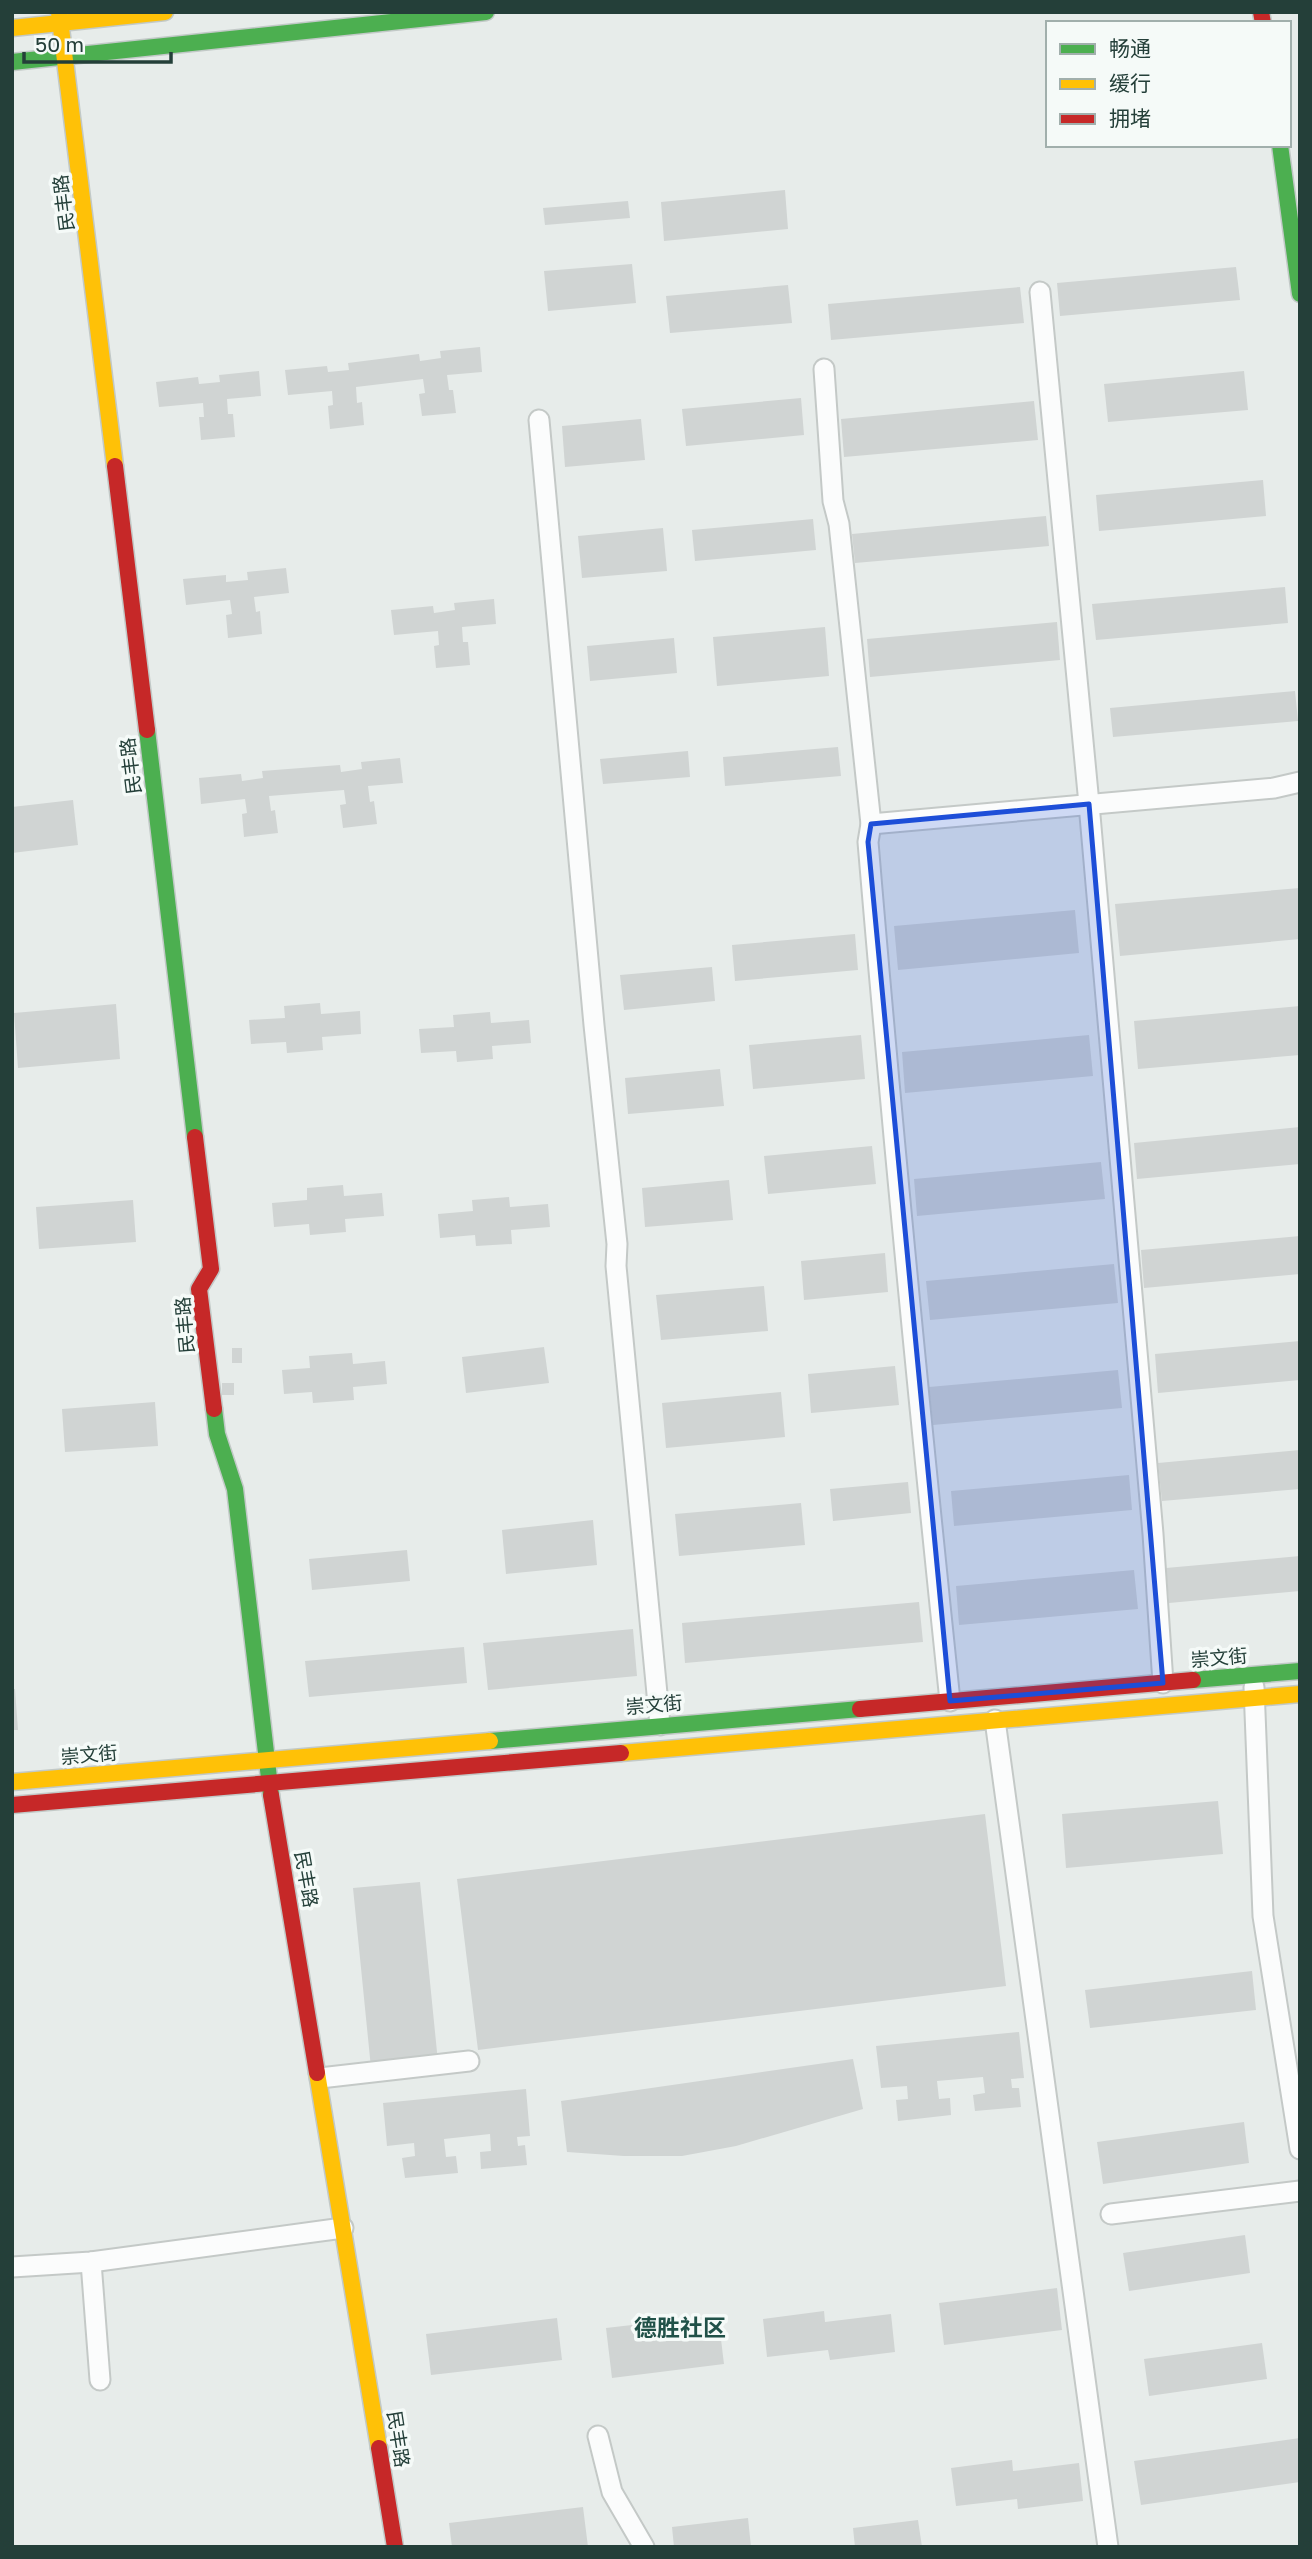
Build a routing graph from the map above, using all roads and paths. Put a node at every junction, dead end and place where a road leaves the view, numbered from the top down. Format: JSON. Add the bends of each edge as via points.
{"nodes":[{"id":1,"x":165,"y":12,"type":"edge"},
{"id":2,"x":486,"y":12,"type":"edge"},
{"id":3,"x":60,"y":18,"type":"edge"},
{"id":4,"x":12,"y":28,"type":"edge"},
{"id":5,"x":66,"y":56,"type":"junction"},
{"id":6,"x":12,"y":62,"type":"edge"},
{"id":7,"x":1280,"y":147,"type":"edge"},
{"id":8,"x":1040,"y":292,"type":"dead end"},
{"id":9,"x":1300,"y":294,"type":"edge"},
{"id":10,"x":824,"y":369,"type":"dead end"},
{"id":11,"x":539,"y":420,"type":"dead end"},
{"id":12,"x":1300,"y":782,"type":"edge"},
{"id":13,"x":1088,"y":804,"type":"junction"},
{"id":14,"x":871,"y":824,"type":"junction"},
{"id":15,"x":1300,"y":1671,"type":"edge"},
{"id":16,"x":1253,"y":1675,"type":"junction"},
{"id":17,"x":1163,"y":1683,"type":"junction"},
{"id":18,"x":1300,"y":1694,"type":"edge"},
{"id":19,"x":1255,"y":1698,"type":"junction"},
{"id":20,"x":950,"y":1701,"type":"junction"},
{"id":21,"x":995,"y":1720,"type":"junction"},
{"id":22,"x":660,"y":1725,"type":"junction"},
{"id":23,"x":268,"y":1758,"type":"junction"},
{"id":24,"x":269,"y":1781,"type":"junction"},
{"id":25,"x":12,"y":1782,"type":"edge"},
{"id":26,"x":12,"y":1805,"type":"edge"},
{"id":27,"x":469,"y":2060,"type":"dead end"},
{"id":28,"x":320,"y":2078,"type":"junction"},
{"id":29,"x":1300,"y":2149,"type":"edge"},
{"id":30,"x":1300,"y":2191,"type":"edge"},
{"id":31,"x":1111,"y":2214,"type":"dead end"},
{"id":32,"x":343,"y":2228,"type":"junction"},
{"id":33,"x":90,"y":2262,"type":"junction"},
{"id":34,"x":12,"y":2267,"type":"edge"},
{"id":35,"x":100,"y":2380,"type":"dead end"},
{"id":36,"x":598,"y":2436,"type":"dead end"},
{"id":37,"x":395,"y":2547,"type":"edge"},
{"id":38,"x":644,"y":2547,"type":"edge"},
{"id":39,"x":1108,"y":2547,"type":"edge"}],
"edges":[{"from":1,"to":3,"type":"street"},
{"from":2,"to":5,"type":"street"},
{"from":3,"to":4,"type":"street"},
{"from":3,"to":5,"type":"street","name":"民丰路"},
{"from":5,"to":6,"type":"street"},
{"from":5,"to":23,"type":"street","name":"民丰路","via":[[211,1269],[199,1289],[217,1434],[235,1489]]},
{"from":7,"to":9,"type":"street"},
{"from":8,"to":13,"type":"street"},
{"from":10,"to":14,"type":"street","via":[[833,501]]},
{"from":11,"to":22,"type":"street"},
{"from":12,"to":13,"type":"street"},
{"from":13,"to":14,"type":"street"},
{"from":13,"to":17,"type":"street"},
{"from":14,"to":20,"type":"street","via":[[868,842],[884,1025]]},
{"from":15,"to":16,"type":"street","name":"崇文街"},
{"from":16,"to":17,"type":"street","name":"崇文街"},
{"from":16,"to":19,"type":"street"},
{"from":17,"to":20,"type":"street","name":"崇文街"},
{"from":18,"to":19,"type":"street"},
{"from":19,"to":21,"type":"street"},
{"from":19,"to":29,"type":"street","via":[[1263,1916]]},
{"from":20,"to":22,"type":"street","name":"崇文街"},
{"from":21,"to":24,"type":"street"},
{"from":21,"to":39,"type":"street"},
{"from":22,"to":23,"type":"street","name":"崇文街"},
{"from":23,"to":24,"type":"street","name":"民丰路"},
{"from":23,"to":25,"type":"street","name":"崇文街"},
{"from":24,"to":26,"type":"street"},
{"from":24,"to":28,"type":"street","name":"民丰路"},
{"from":27,"to":28,"type":"street"},
{"from":28,"to":32,"type":"street","name":"民丰路"},
{"from":30,"to":31,"type":"street"},
{"from":32,"to":33,"type":"street"},
{"from":32,"to":37,"type":"street","name":"民丰路"},
{"from":33,"to":34,"type":"street"},
{"from":33,"to":35,"type":"street"},
{"from":36,"to":38,"type":"street","via":[[612,2492]]}]}
